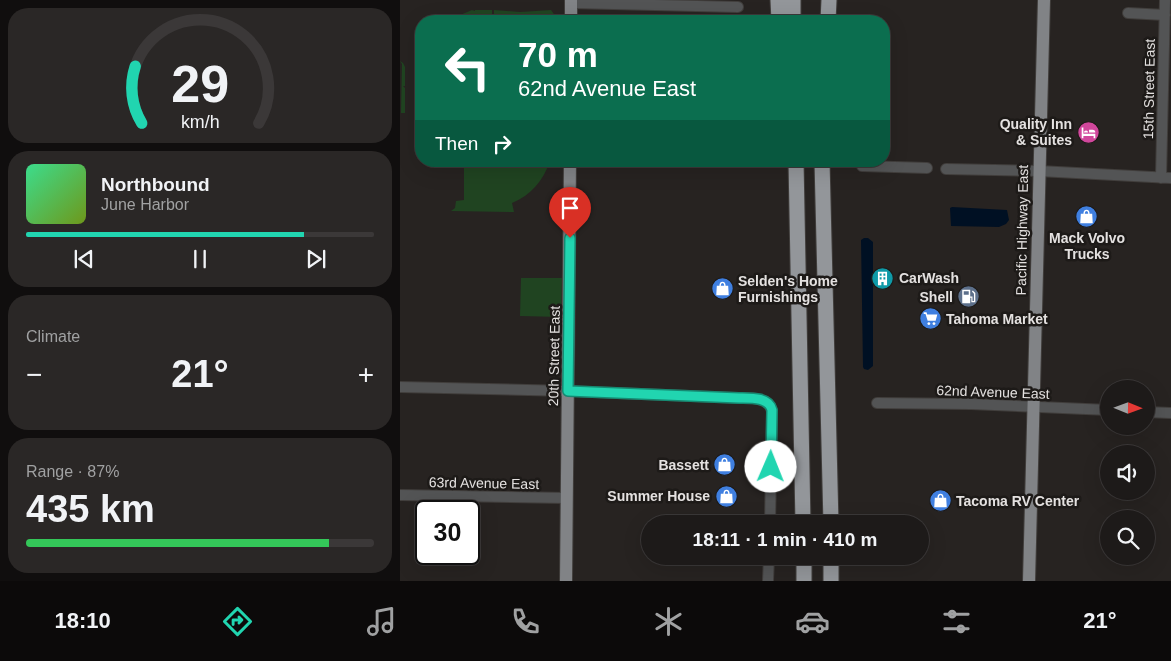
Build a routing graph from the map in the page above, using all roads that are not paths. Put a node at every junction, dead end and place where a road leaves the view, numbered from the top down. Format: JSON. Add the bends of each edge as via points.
{"nodes":[{"id":1,"x":778,"y":0,"type":"edge"},
{"id":2,"x":793,"y":0,"type":"edge"},
{"id":3,"x":820,"y":0,"type":"edge"},
{"id":4,"x":829,"y":0,"type":"edge"},
{"id":5,"x":1044,"y":0,"type":"edge"},
{"id":6,"x":1165,"y":0,"type":"edge"},
{"id":7,"x":571,"y":1,"type":"edge"},
{"id":8,"x":738,"y":7,"type":"dead end"},
{"id":9,"x":1128,"y":13,"type":"dead end"},
{"id":10,"x":571,"y":15,"type":"edge"},
{"id":11,"x":779,"y":15,"type":"edge"},
{"id":12,"x":793,"y":15,"type":"edge"},
{"id":13,"x":820,"y":15,"type":"edge"},
{"id":14,"x":828,"y":15,"type":"edge"},
{"id":15,"x":1164,"y":15,"type":"junction"},
{"id":16,"x":570,"y":167,"type":"edge"},
{"id":17,"x":788,"y":167,"type":"edge"},
{"id":18,"x":796,"y":167,"type":"edge"},
{"id":19,"x":822,"y":167,"type":"edge"},
{"id":20,"x":890,"y":167,"type":"edge"},
{"id":21,"x":927,"y":168,"type":"dead end"},
{"id":22,"x":946,"y":169,"type":"dead end"},
{"id":23,"x":1039,"y":172,"type":"junction"},
{"id":24,"x":1166,"y":178,"type":"edge"},
{"id":25,"x":797,"y":233,"type":"junction"},
{"id":26,"x":400,"y":387,"type":"edge"},
{"id":27,"x":568,"y":391,"type":"junction"},
{"id":28,"x":877,"y":403,"type":"dead end"},
{"id":29,"x":1033,"y":407,"type":"junction"},
{"id":30,"x":1100,"y":410,"type":"edge"},
{"id":31,"x":1155,"y":412,"type":"edge"},
{"id":32,"x":1171,"y":413,"type":"edge"},
{"id":33,"x":400,"y":495,"type":"edge"},
{"id":34,"x":567,"y":498,"type":"junction"},
{"id":35,"x":770,"y":515,"type":"edge"},
{"id":36,"x":803,"y":515,"type":"edge"},
{"id":37,"x":831,"y":515,"type":"edge"},
{"id":38,"x":769,"y":565,"type":"edge"},
{"id":39,"x":804,"y":565,"type":"edge"},
{"id":40,"x":831,"y":565,"type":"edge"},
{"id":41,"x":566,"y":581,"type":"edge"},
{"id":42,"x":768,"y":581,"type":"edge"},
{"id":43,"x":804,"y":581,"type":"edge"},
{"id":44,"x":832,"y":581,"type":"edge"},
{"id":45,"x":1029,"y":581,"type":"edge"}],
"edges":[{"from":1,"to":11,"type":"highway"},
{"from":2,"to":12,"type":"highway"},
{"from":3,"to":13,"type":"highway"},
{"from":4,"to":14,"type":"highway"},
{"from":5,"to":23,"type":"main road","name":"Pacific Highway East"},
{"from":6,"to":15,"type":"street","name":"15th Street East"},
{"from":7,"to":8,"type":"street"},
{"from":7,"to":10,"type":"main road"},
{"from":9,"to":15,"type":"street"},
{"from":15,"to":24,"type":"street","name":"15th Street East"},
{"from":16,"to":27,"type":"main road","name":"20th Street East"},
{"from":17,"to":25,"type":"highway"},
{"from":18,"to":25,"type":"highway"},
{"from":19,"to":37,"type":"highway"},
{"from":20,"to":21,"type":"street"},
{"from":22,"to":23,"type":"street"},
{"from":23,"to":24,"type":"street"},
{"from":23,"to":29,"type":"main road","name":"Pacific Highway East"},
{"from":25,"to":36,"type":"highway"},
{"from":26,"to":27,"type":"street"},
{"from":27,"to":34,"type":"main road","name":"20th Street East"},
{"from":27,"to":35,"type":"street","via":[[745,398],[769,404],[772,410]]},
{"from":28,"to":29,"type":"street","name":"62nd Avenue East"},
{"from":29,"to":30,"type":"street","name":"62nd Avenue East"},
{"from":29,"to":45,"type":"main road","name":"Pacific Highway East"},
{"from":31,"to":32,"type":"street"},
{"from":33,"to":34,"type":"street","name":"63rd Avenue East"},
{"from":34,"to":41,"type":"main road","name":"20th Street East"},
{"from":38,"to":42,"type":"street"},
{"from":39,"to":43,"type":"highway"},
{"from":40,"to":44,"type":"highway"}]}
